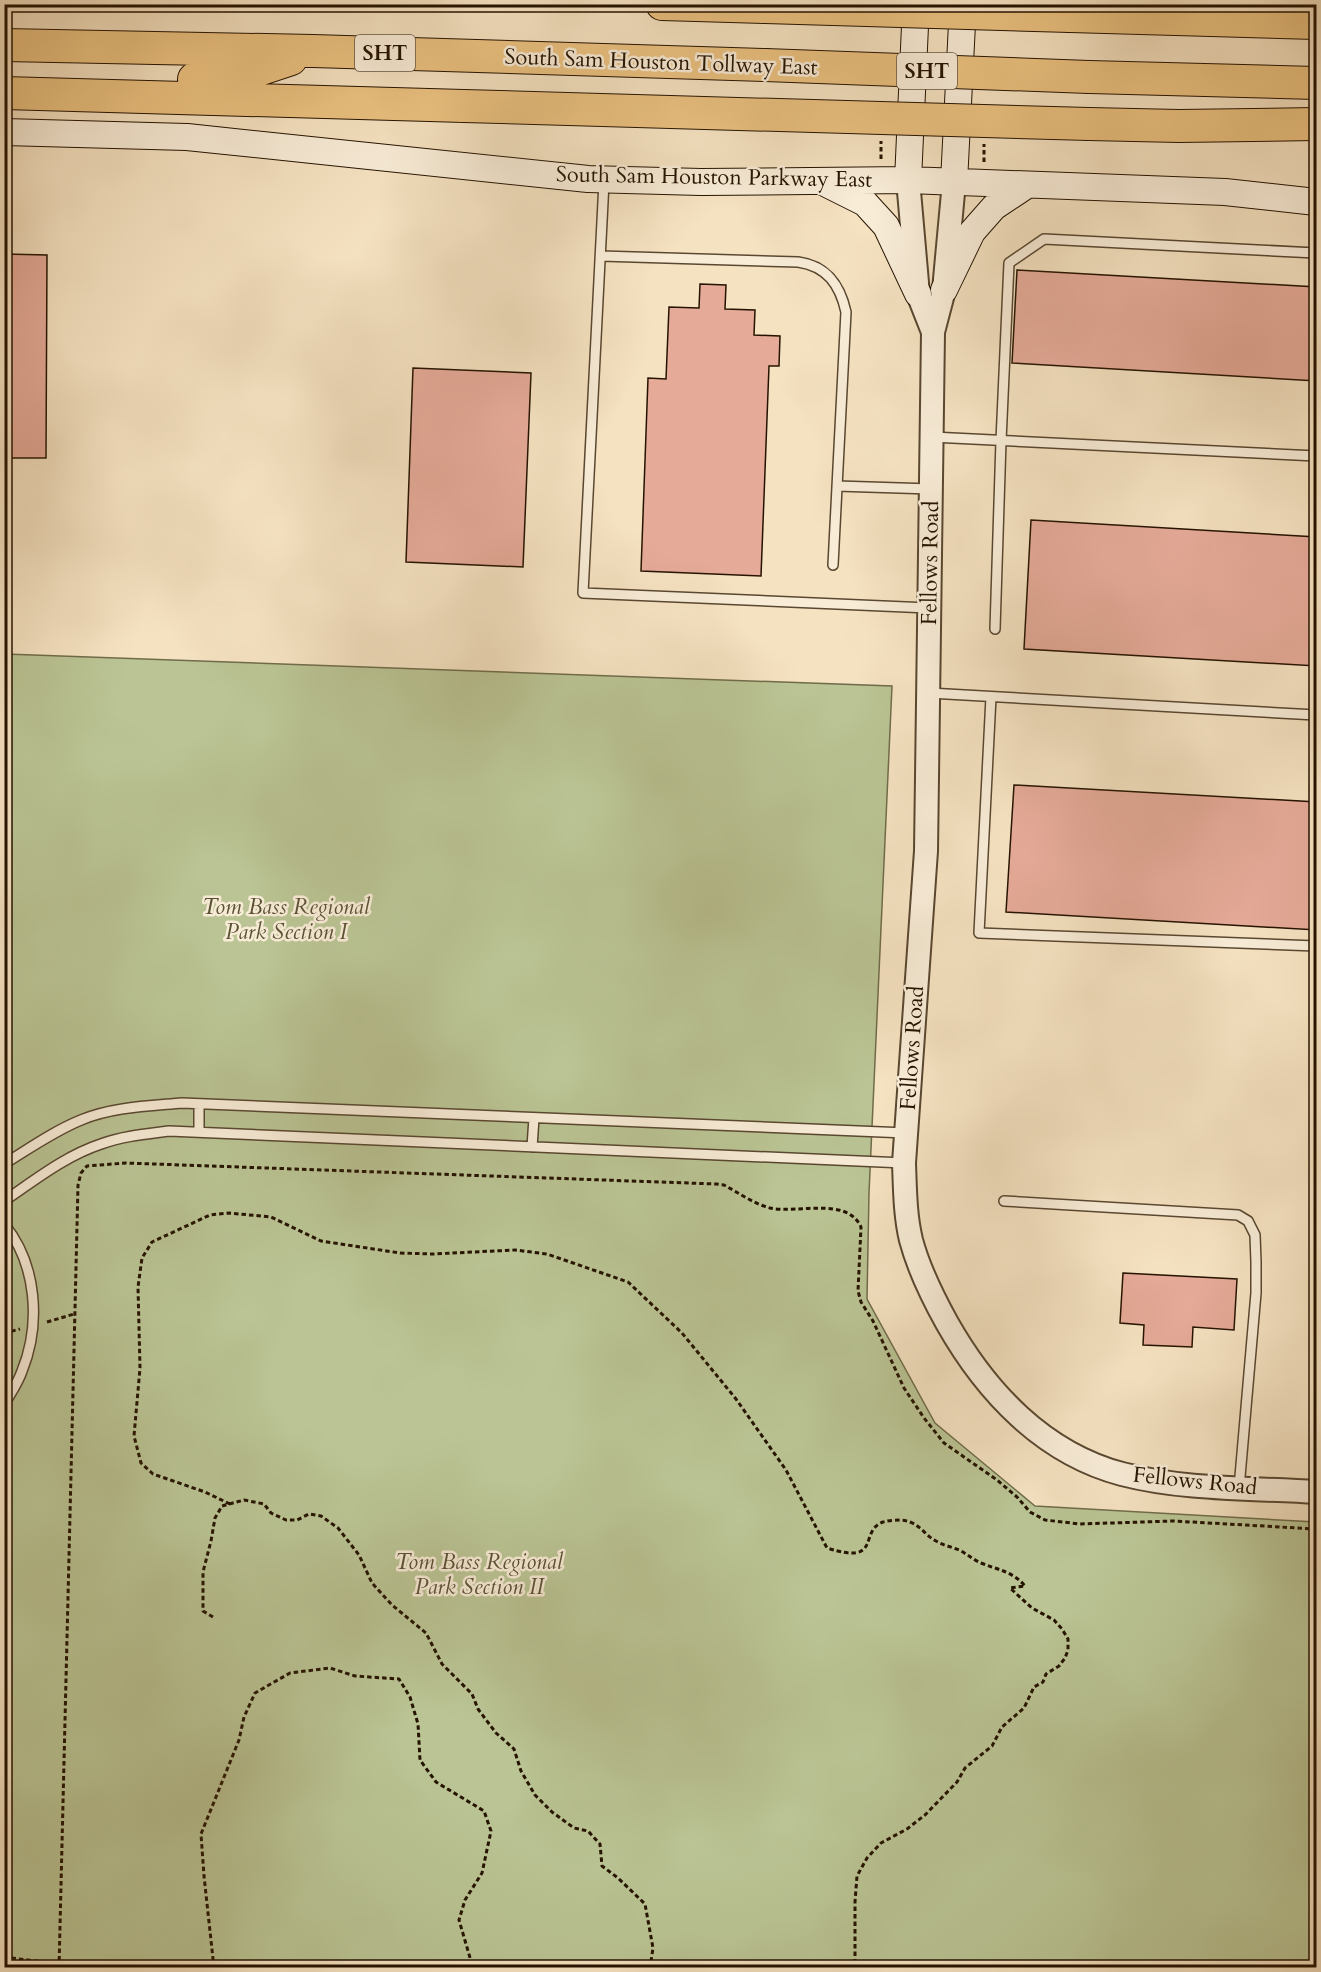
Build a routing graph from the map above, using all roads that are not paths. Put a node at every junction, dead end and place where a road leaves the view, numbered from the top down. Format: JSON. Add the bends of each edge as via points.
{"nodes":[{"id":1,"x":662,"y":4,"type":"edge"},
{"id":2,"x":716,"y":4,"type":"edge"},
{"id":3,"x":916,"y":4,"type":"edge"},
{"id":4,"x":963,"y":4,"type":"edge"},
{"id":5,"x":765,"y":7,"type":"junction"},
{"id":6,"x":1317,"y":23,"type":"edge"},
{"id":7,"x":4,"y":45,"type":"edge"},
{"id":8,"x":313,"y":51,"type":"junction"},
{"id":9,"x":4,"y":76,"type":"edge"},
{"id":10,"x":1317,"y":83,"type":"edge"},
{"id":11,"x":4,"y":93,"type":"edge"},
{"id":12,"x":1317,"y":124,"type":"edge"},
{"id":13,"x":4,"y":132,"type":"edge"},
{"id":14,"x":604,"y":180,"type":"junction"},
{"id":15,"x":908,"y":180,"type":"junction"},
{"id":16,"x":819,"y":181,"type":"junction"},
{"id":17,"x":954,"y":182,"type":"junction"},
{"id":18,"x":1027,"y":184,"type":"junction"},
{"id":19,"x":1317,"y":202,"type":"edge"},
{"id":20,"x":1317,"y":253,"type":"edge"},
{"id":21,"x":600,"y":256,"type":"junction"},
{"id":22,"x":944,"y":290,"type":"junction"},
{"id":23,"x":918,"y":294,"type":"junction"},
{"id":24,"x":933,"y":332,"type":"junction"},
{"id":25,"x":932,"y":437,"type":"junction"},
{"id":26,"x":1001,"y":441,"type":"junction"},
{"id":27,"x":1317,"y":456,"type":"edge"},
{"id":28,"x":837,"y":486,"type":"junction"},
{"id":29,"x":931,"y":489,"type":"junction"},
{"id":30,"x":833,"y":565,"type":"dead end"},
{"id":31,"x":929,"y":608,"type":"junction"},
{"id":32,"x":995,"y":629,"type":"dead end"},
{"id":33,"x":928,"y":693,"type":"junction"},
{"id":34,"x":991,"y":697,"type":"junction"},
{"id":35,"x":1317,"y":715,"type":"edge"},
{"id":36,"x":1317,"y":946,"type":"edge"},
{"id":37,"x":199,"y":1104,"type":"junction"},
{"id":38,"x":534,"y":1118,"type":"junction"},
{"id":39,"x":199,"y":1132,"type":"junction"},
{"id":40,"x":906,"y":1133,"type":"junction"},
{"id":41,"x":532,"y":1147,"type":"junction"},
{"id":42,"x":904,"y":1163,"type":"junction"},
{"id":43,"x":4,"y":1164,"type":"edge"},
{"id":44,"x":1004,"y":1201,"type":"dead end"},
{"id":45,"x":4,"y":1202,"type":"edge"},
{"id":46,"x":4,"y":1224,"type":"edge"},
{"id":47,"x":4,"y":1405,"type":"edge"},
{"id":48,"x":1239,"y":1488,"type":"junction"},
{"id":49,"x":1317,"y":1492,"type":"edge"}],
"edges":[{"from":1,"to":5,"type":"highway"},
{"from":2,"to":5,"type":"highway"},
{"from":3,"to":15,"type":"main road"},
{"from":4,"to":17,"type":"main road"},
{"from":5,"to":6,"type":"highway","bridge":true},
{"from":7,"to":8,"type":"highway","name":"South Sam Houston Tollway East","number":"SHT"},
{"from":8,"to":9,"type":"highway","via":[[234,78]]},
{"from":8,"to":10,"type":"highway","name":"South Sam Houston Tollway East","number":"SHT","bridge":true},
{"from":11,"to":12,"type":"highway","bridge":true,"via":[[1089,124]]},
{"from":13,"to":14,"type":"main road","name":"South Sam Houston Parkway East","via":[[188,136]]},
{"from":14,"to":16,"type":"main road","name":"South Sam Houston Parkway East"},
{"from":14,"to":21,"type":"lane"},
{"from":15,"to":16,"type":"main road","name":"South Sam Houston Parkway East"},
{"from":15,"to":17,"type":"main road","name":"South Sam Houston Parkway East"},
{"from":15,"to":23,"type":"street","name":"Fellows Road"},
{"from":16,"to":23,"type":"main road","via":[[865,203],[886,226]]},
{"from":17,"to":18,"type":"main road","name":"South Sam Houston Parkway East"},
{"from":17,"to":22,"type":"street","name":"Fellows Road"},
{"from":18,"to":19,"type":"main road","name":"South Sam Houston Parkway East","via":[[1225,192]]},
{"from":18,"to":22,"type":"main road","via":[[994,207],[972,232]]},
{"from":20,"to":26,"type":"lane","via":[[1044,239],[1009,263]]},
{"from":21,"to":28,"type":"lane","via":[[798,262],[823,270],[834,280],[846,312]]},
{"from":21,"to":31,"type":"lane","via":[[583,593]]},
{"from":22,"to":24,"type":"street","name":"Fellows Road"},
{"from":23,"to":24,"type":"street","name":"Fellows Road"},
{"from":24,"to":25,"type":"street","name":"Fellows Road"},
{"from":25,"to":26,"type":"lane"},
{"from":25,"to":29,"type":"street","name":"Fellows Road"},
{"from":26,"to":27,"type":"lane"},
{"from":26,"to":32,"type":"lane"},
{"from":28,"to":29,"type":"lane"},
{"from":28,"to":30,"type":"lane"},
{"from":29,"to":31,"type":"street","name":"Fellows Road"},
{"from":31,"to":33,"type":"street","name":"Fellows Road"},
{"from":33,"to":34,"type":"lane"},
{"from":33,"to":40,"type":"street","name":"Fellows Road","via":[[926,851]]},
{"from":34,"to":35,"type":"lane"},
{"from":34,"to":36,"type":"lane","via":[[979,933]]},
{"from":37,"to":38,"type":"lane"},
{"from":37,"to":39,"type":"lane"},
{"from":37,"to":43,"type":"lane","via":[[116,1110],[83,1119]]},
{"from":38,"to":40,"type":"lane"},
{"from":38,"to":41,"type":"lane"},
{"from":39,"to":41,"type":"lane"},
{"from":39,"to":45,"type":"lane","via":[[169,1131],[100,1144],[52,1168]]},
{"from":40,"to":42,"type":"street","name":"Fellows Road"},
{"from":41,"to":42,"type":"lane"},
{"from":42,"to":48,"type":"street","name":"Fellows Road","via":[[906,1215],[924,1280],[963,1352],[1020,1418],[1063,1449],[1119,1473],[1149,1480]]},
{"from":44,"to":48,"type":"lane","via":[[1239,1215],[1248,1221],[1255,1235],[1256,1293]]},
{"from":46,"to":47,"type":"lane","via":[[25,1259],[34,1314],[32,1340],[22,1372]]},
{"from":48,"to":49,"type":"street","name":"Fellows Road"}]}
